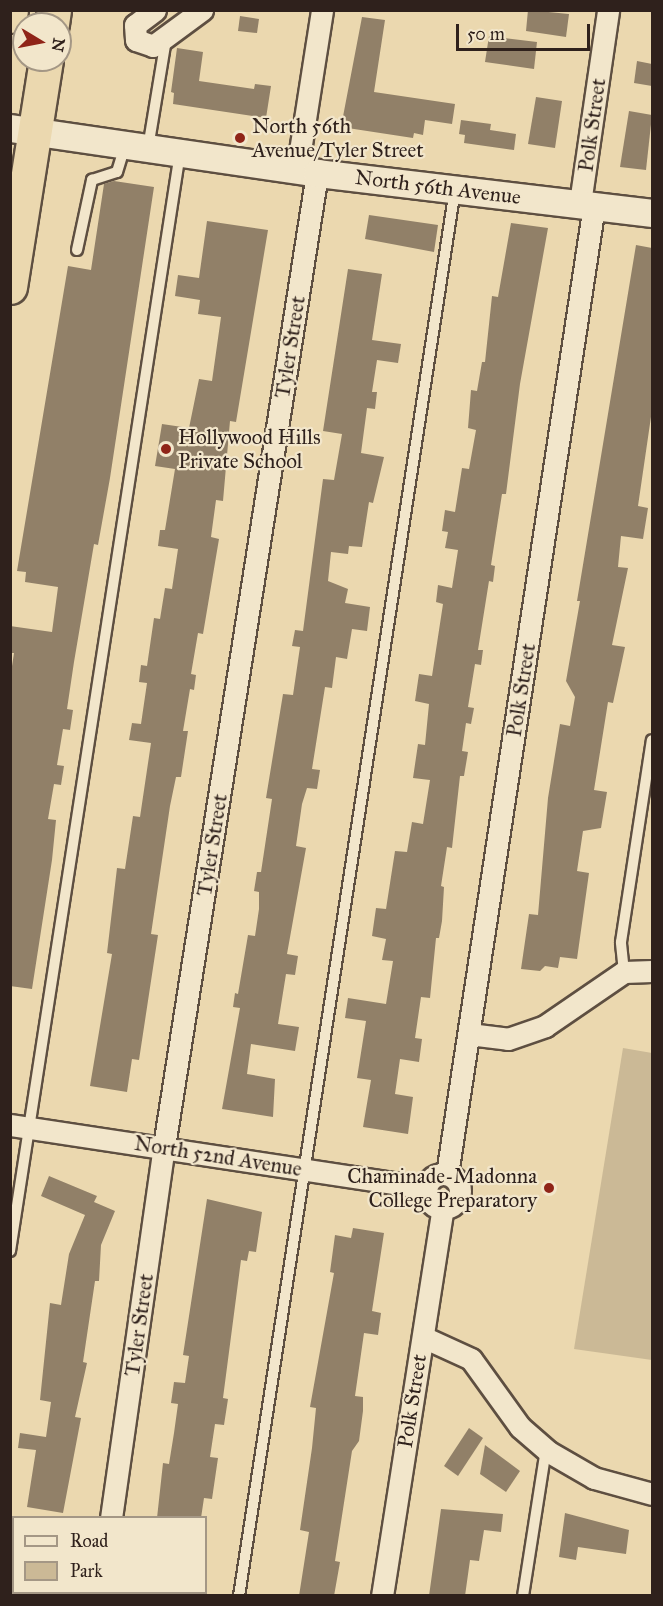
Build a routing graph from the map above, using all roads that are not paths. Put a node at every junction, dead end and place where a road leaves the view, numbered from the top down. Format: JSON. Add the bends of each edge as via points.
{"nodes":[{"id":1,"x":11,"y":10,"type":"edge"},
{"id":2,"x":155,"y":10,"type":"edge"},
{"id":3,"x":202,"y":10,"type":"edge"},
{"id":4,"x":322,"y":10,"type":"edge"},
{"id":5,"x":608,"y":10,"type":"edge"},
{"id":6,"x":10,"y":16,"type":"edge"},
{"id":7,"x":167,"y":36,"type":"junction"},
{"id":8,"x":42,"y":72,"type":"edge"},
{"id":9,"x":23,"y":130,"type":"edge"},
{"id":10,"x":136,"y":146,"type":"junction"},
{"id":11,"x":180,"y":153,"type":"junction"},
{"id":12,"x":307,"y":171,"type":"junction"},
{"id":13,"x":456,"y":189,"type":"junction"},
{"id":14,"x":587,"y":204,"type":"junction"},
{"id":15,"x":652,"y":213,"type":"edge"},
{"id":16,"x":77,"y":250,"type":"dead end"},
{"id":17,"x":10,"y":287,"type":"edge"},
{"id":18,"x":652,"y":740,"type":"edge"},
{"id":19,"x":652,"y":971,"type":"edge"},
{"id":20,"x":624,"y":972,"type":"junction"},
{"id":21,"x":469,"y":1034,"type":"junction"},
{"id":22,"x":20,"y":1126,"type":"edge"},
{"id":23,"x":164,"y":1146,"type":"junction"},
{"id":24,"x":303,"y":1170,"type":"junction"},
{"id":25,"x":447,"y":1174,"type":"junction"},
{"id":26,"x":426,"y":1188,"type":"junction"},
{"id":27,"x":443,"y":1207,"type":"junction"},
{"id":28,"x":10,"y":1251,"type":"edge"},
{"id":29,"x":423,"y":1337,"type":"junction"},
{"id":30,"x":546,"y":1449,"type":"junction"},
{"id":31,"x":652,"y":1494,"type":"edge"},
{"id":32,"x":111,"y":1516,"type":"edge"},
{"id":33,"x":239,"y":1596,"type":"edge"},
{"id":34,"x":382,"y":1596,"type":"edge"},
{"id":35,"x":523,"y":1596,"type":"edge"}],
"edges":[{"from":1,"to":6,"type":"highway"},
{"from":2,"to":7,"type":"street","via":[[135,25],[136,40],[153,46]]},
{"from":3,"to":7,"type":"street"},
{"from":4,"to":12,"type":"street","name":"Tyler Street"},
{"from":5,"to":14,"type":"street","name":"Polk Street"},
{"from":7,"to":10,"type":"lane"},
{"from":8,"to":9,"type":"highway"},
{"from":9,"to":10,"type":"street","name":"North 56th Avenue"},
{"from":9,"to":17,"type":"highway"},
{"from":10,"to":11,"type":"street","name":"North 56th Avenue"},
{"from":10,"to":16,"type":"lane","via":[[117,172],[92,180]]},
{"from":11,"to":12,"type":"street","name":"North 56th Avenue"},
{"from":11,"to":22,"type":"lane"},
{"from":12,"to":13,"type":"street","name":"North 56th Avenue"},
{"from":12,"to":23,"type":"street","name":"Tyler Street"},
{"from":13,"to":14,"type":"street","name":"North 56th Avenue"},
{"from":13,"to":24,"type":"lane"},
{"from":14,"to":15,"type":"street","name":"North 56th Avenue"},
{"from":14,"to":21,"type":"street","name":"Polk Street"},
{"from":18,"to":20,"type":"lane","via":[[621,942]]},
{"from":19,"to":20,"type":"street"},
{"from":20,"to":21,"type":"street","via":[[545,1026],[508,1040]]},
{"from":21,"to":25,"type":"street","name":"Polk Street"},
{"from":22,"to":23,"type":"street","name":"North 52nd Avenue"},
{"from":22,"to":28,"type":"lane"},
{"from":23,"to":24,"type":"street","name":"North 52nd Avenue"},
{"from":23,"to":32,"type":"street","name":"Tyler Street"},
{"from":24,"to":26,"type":"street","name":"North 52nd Avenue"},
{"from":24,"to":33,"type":"lane"},
{"from":25,"to":26,"type":"street","via":[[433,1177]]},
{"from":25,"to":27,"type":"street","name":"Polk Street","via":[[457,1181],[460,1191],[456,1202]]},
{"from":26,"to":27,"type":"street","via":[[430,1202]]},
{"from":27,"to":29,"type":"street","name":"Polk Street"},
{"from":29,"to":30,"type":"street","via":[[471,1359],[520,1427]]},
{"from":29,"to":34,"type":"street","name":"Polk Street"},
{"from":30,"to":31,"type":"street","via":[[594,1478]]},
{"from":30,"to":35,"type":"lane"}]}
